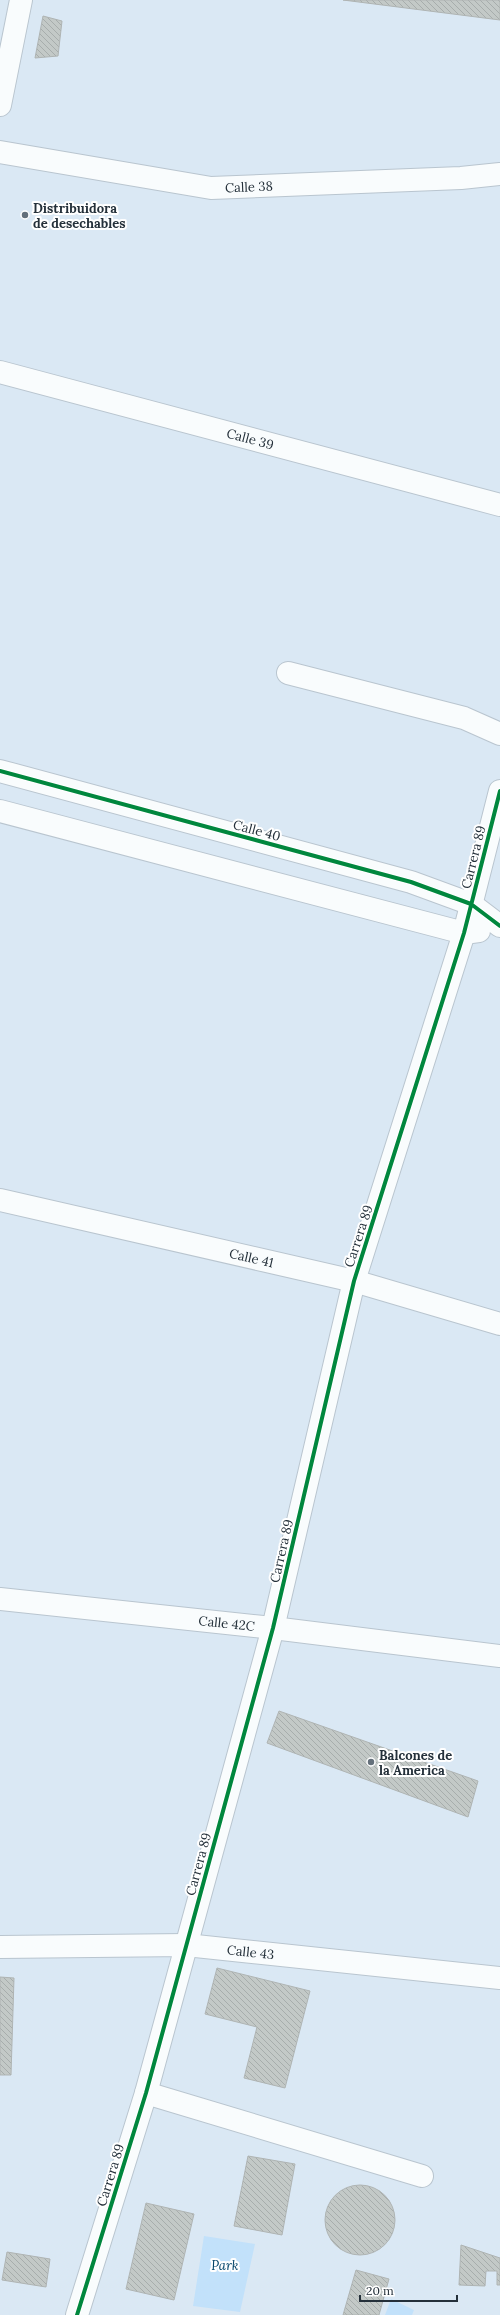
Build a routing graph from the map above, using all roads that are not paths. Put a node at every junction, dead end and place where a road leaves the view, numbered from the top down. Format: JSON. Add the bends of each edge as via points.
{"nodes":[{"id":1,"x":21,"y":0,"type":"edge"},
{"id":2,"x":0,"y":106,"type":"edge"},
{"id":3,"x":0,"y":152,"type":"edge"},
{"id":4,"x":500,"y":174,"type":"edge"},
{"id":5,"x":0,"y":372,"type":"edge"},
{"id":6,"x":500,"y":505,"type":"edge"},
{"id":7,"x":288,"y":673,"type":"dead end"},
{"id":8,"x":500,"y":734,"type":"edge"},
{"id":9,"x":0,"y":771,"type":"edge"},
{"id":10,"x":500,"y":790,"type":"edge"},
{"id":11,"x":0,"y":811,"type":"edge"},
{"id":12,"x":471,"y":904,"type":"junction"},
{"id":13,"x":500,"y":927,"type":"edge"},
{"id":14,"x":464,"y":933,"type":"junction"},
{"id":15,"x":0,"y":1200,"type":"edge"},
{"id":16,"x":354,"y":1281,"type":"junction"},
{"id":17,"x":500,"y":1324,"type":"edge"},
{"id":18,"x":0,"y":1599,"type":"edge"},
{"id":19,"x":273,"y":1628,"type":"junction"},
{"id":20,"x":500,"y":1656,"type":"edge"},
{"id":21,"x":186,"y":1945,"type":"junction"},
{"id":22,"x":0,"y":1947,"type":"edge"},
{"id":23,"x":500,"y":1978,"type":"edge"},
{"id":24,"x":146,"y":2093,"type":"junction"},
{"id":25,"x":422,"y":2176,"type":"dead end"},
{"id":26,"x":77,"y":2315,"type":"edge"}],
"edges":[{"from":1,"to":2,"type":"street"},
{"from":3,"to":4,"type":"street","name":"Calle 38","via":[[211,188]]},
{"from":5,"to":6,"type":"street","name":"Calle 39"},
{"from":7,"to":8,"type":"street","via":[[464,718]]},
{"from":9,"to":12,"type":"street","name":"Calle 40","via":[[411,882]]},
{"from":10,"to":12,"type":"street","name":"Carrera 89"},
{"from":11,"to":14,"type":"street","name":"Calle 40"},
{"from":12,"to":13,"type":"street","name":"Calle 40"},
{"from":12,"to":14,"type":"street","name":"Carrera 89"},
{"from":13,"to":14,"type":"street","name":"Calle 40"},
{"from":14,"to":16,"type":"street","name":"Carrera 89"},
{"from":15,"to":16,"type":"street","name":"Calle 41"},
{"from":16,"to":17,"type":"street","name":"Calle 41"},
{"from":16,"to":19,"type":"street","name":"Carrera 89"},
{"from":18,"to":19,"type":"street","name":"Calle 42C"},
{"from":19,"to":20,"type":"street","name":"Calle 42C"},
{"from":19,"to":21,"type":"street","name":"Carrera 89"},
{"from":21,"to":22,"type":"street","name":"Calle 43"},
{"from":21,"to":23,"type":"street","name":"Calle 43"},
{"from":21,"to":24,"type":"street","name":"Carrera 89"},
{"from":24,"to":25,"type":"street"},
{"from":24,"to":26,"type":"street","name":"Carrera 89"}]}
